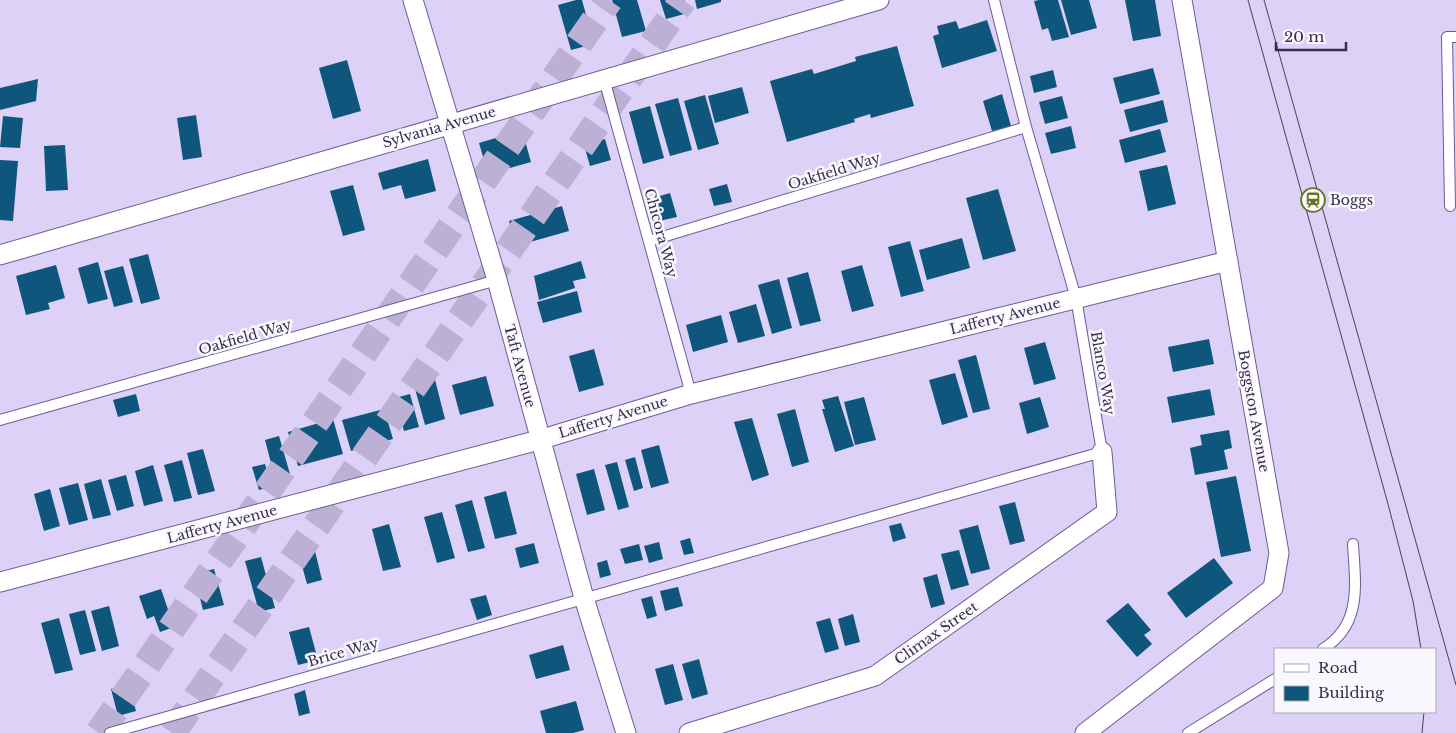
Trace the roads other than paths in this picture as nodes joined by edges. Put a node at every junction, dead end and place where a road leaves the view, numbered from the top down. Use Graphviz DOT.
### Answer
graph roads {
  1 [pos="413,0"];
  2 [pos="879,0"];
  3 [pos="994,0"];
  4 [pos="1182,0"];
  5 [pos="1456,37"];
  6 [pos="604,79"];
  7 [pos="449,125"];
  8 [pos="1026,127"];
  9 [pos="1450,206"];
  10 [pos="649,241"];
  11 [pos="0,255"];
  12 [pos="1228,261"];
  13 [pos="497,280"];
  14 [pos="1076,298"];
  15 [pos="690,394"];
  16 [pos="0,420"];
  17 [pos="539,440"];
  18 [pos="1102,452"];
  19 [pos="1353,544"];
  20 [pos="0,582"];
  21 [pos="584,598"];
  22 [pos="1324,648"];
  23 [pos="1274,680"];
  24 [pos="110,733"];
  25 [pos="626,733"];
  26 [pos="689,733"];
  27 [pos="1084,733"];
  28 [pos="1188,733"];
  1 -- 7 [label="street, Taft Avenue"];
  2 -- 6 [label="street, Sylvania Avenue"];
  3 -- 8 [label="lane, Blanco Way"];
  4 -- 12 [label="street, Boggston Avenue"];
  5 -- 9 [label="lane"];
  6 -- 7 [label="street, Sylvania Avenue"];
  6 -- 10 [label="lane, Chicora Way"];
  7 -- 11 [label="street, Sylvania Avenue"];
  7 -- 13 [label="street, Taft Avenue"];
  8 -- 10 [label="lane, Oakfield Way"];
  8 -- 14 [label="lane, Blanco Way"];
  10 -- 15 [label="lane, Chicora Way"];
  12 -- 14 [label="street, Lafferty Avenue"];
  12 -- 27 [label="street, Boggston Avenue"];
  13 -- 16 [label="lane, Oakfield Way"];
  13 -- 17 [label="street, Taft Avenue"];
  14 -- 15 [label="street, Lafferty Avenue"];
  14 -- 18 [label="lane, Blanco Way"];
  15 -- 17 [label="street, Lafferty Avenue"];
  17 -- 20 [label="street, Lafferty Avenue"];
  17 -- 21 [label="street, Taft Avenue"];
  18 -- 21 [label="lane, Brice Way"];
  18 -- 26 [label="street, Climax Street"];
  19 -- 22 [label="lane"];
  21 -- 24 [label="lane, Brice Way"];
  21 -- 25 [label="street, Taft Avenue"];
  23 -- 28 [label="lane"];
}
